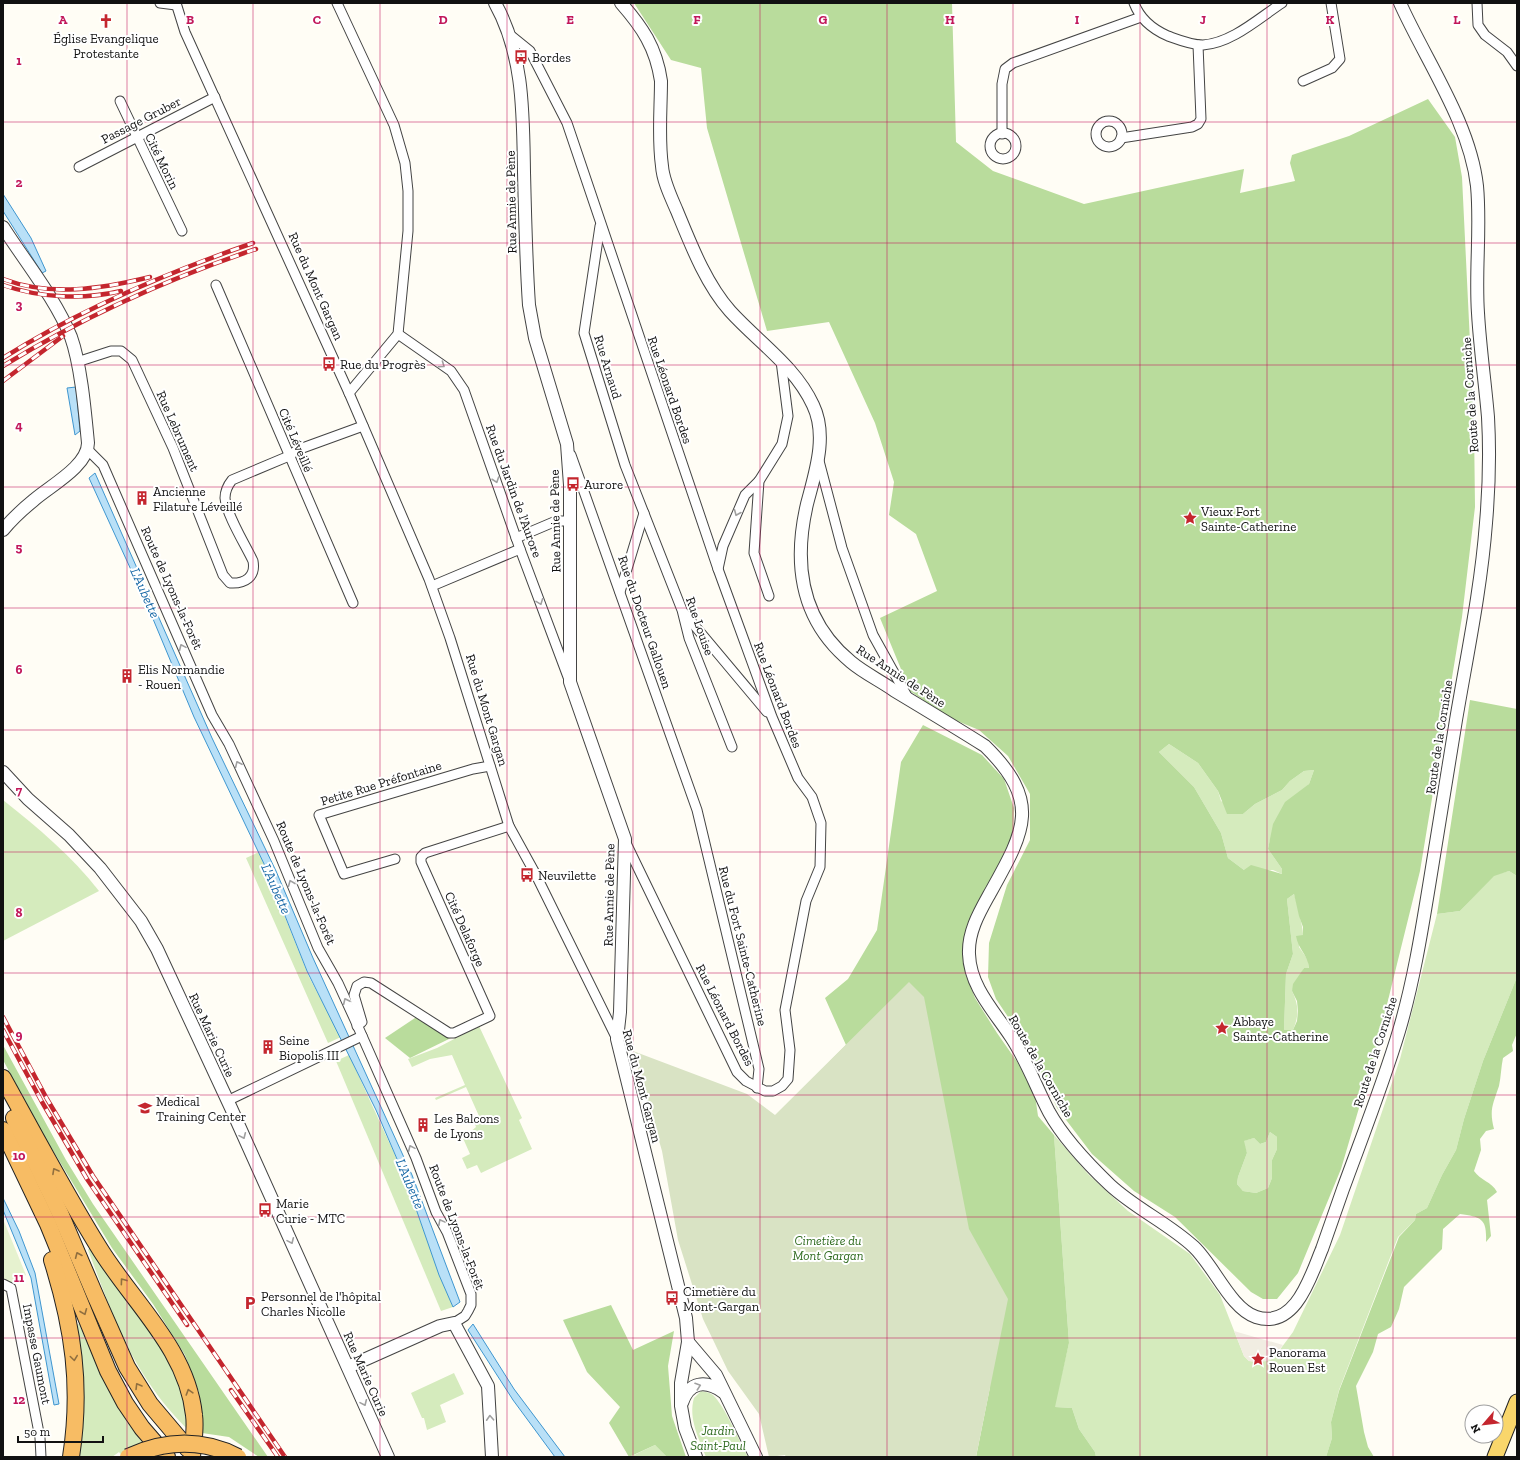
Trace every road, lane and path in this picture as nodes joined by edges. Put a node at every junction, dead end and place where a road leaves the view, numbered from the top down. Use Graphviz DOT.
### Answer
graph roads {
  1 [pos="160,3"];
  2 [pos="337,3"];
  3 [pos="495,3"];
  4 [pos="621,3"];
  5 [pos="1134,3"];
  6 [pos="1282,3"];
  7 [pos="1331,3"];
  8 [pos="1400,3"];
  9 [pos="1477,3"];
  10 [pos="176,4"];
  11 [pos="1141,17"];
  12 [pos="509,34"];
  13 [pos="1198,44"];
  14 [pos="1517,66"];
  15 [pos="1303,81"];
  16 [pos="215,97"];
  17 [pos="120,101"];
  18 [pos="1002,134"];
  19 [pos="136,138"];
  20 [pos="1121,138"];
  21 [pos="79,167"];
  22 [pos="600,224"];
  23 [pos="3,228"];
  24 [pos="182,231"];
  25 [pos="216,285"];
  26 [pos="398,334"];
  27 [pos="781,361"];
  28 [pos="77,362"];
  29 [pos="349,393"];
  30 [pos="363,426"];
  31 [pos="567,444"];
  32 [pos="88,450"];
  33 [pos="289,456"];
  34 [pos="818,458"];
  35 [pos="759,481"];
  36 [pos="644,513"];
  37 [pos="570,521"];
  38 [pos="3,530"];
  39 [pos="516,538"];
  40 [pos="520,549"];
  41 [pos="718,569"];
  42 [pos="432,586"];
  43 [pos="620,592"];
  44 [pos="769,596"];
  45 [pos="353,604"];
  46 [pos="682,610"];
  47 [pos="570,682"];
  48 [pos="908,698"];
  49 [pos="772,717"];
  50 [pos="949,724"];
  51 [pos="732,747"];
  52 [pos="490,766"];
  53 [pos="3,772"];
  54 [pos="697,810"];
  55 [pos="509,826"];
  56 [pos="625,839"];
  57 [pos="395,858"];
  58 [pos="357,1026"];
  59 [pos="362,1036"];
  60 [pos="617,1039"];
  61 [pos="3,1078"];
  62 [pos="757,1088"];
  63 [pos="3,1098"];
  64 [pos="227,1101"];
  65 [pos="3,1130"];
  66 [pos="48,1224"];
  67 [pos="3,1284"];
  68 [pos="454,1323"];
  69 [pos="688,1342"];
  70 [pos="348,1367"];
  71 [pos="723,1392"];
  72 [pos="1517,1402"];
  73 [pos="681,1406"];
  74 [pos="192,1454"];
  75 [pos="41,1457"];
  76 [pos="70,1457"];
  77 [pos="128,1457"];
  78 [pos="167,1457"];
  79 [pos="238,1457"];
  80 [pos="388,1457"];
  81 [pos="492,1457"];
  82 [pos="696,1457"];
  83 [pos="756,1457"];
  84 [pos="1496,1457"];
  1 -- 10 [label="street, Rue du Mont Gargan"];
  2 -- 26 [label="street"];
  3 -- 12 [label="street, Rue Annie de Pène"];
  4 -- 27 [label="street, Rue Annie de Pène"];
  5 -- 11 [label="street"];
  6 -- 13 [label="street"];
  7 -- 15 [label="street"];
  8 -- 50 [label="street, Route de la Corniche"];
  9 -- 14 [label="street"];
  10 -- 16 [label="street, Rue du Mont Gargan"];
  11 -- 13 [label="street"];
  11 -- 18 [label="street"];
  12 -- 22 [label="street, Rue Léonard Bordes"];
  12 -- 31 [label="street, Rue Annie de Pène"];
  13 -- 20 [label="street"];
  16 -- 19 [label="street, Passage Gruber"];
  16 -- 29 [label="street, Rue du Mont Gargan"];
  17 -- 19 [label="street, Cité Morin"];
  19 -- 21 [label="street, Passage Gruber"];
  19 -- 24 [label="street, Cité Morin"];
  22 -- 36 [label="street, Rue Arnaud"];
  22 -- 41 [label="street, Rue Léonard Bordes"];
  23 -- 28 [label="street"];
  25 -- 33 [label="street, Cité Léveillé"];
  26 -- 29 [label="street"];
  26 -- 39 [label="street, Rue du Jardin de l'Aurore, one-way"];
  27 -- 34 [label="street, Rue Annie de Pène"];
  27 -- 35 [label="street"];
  28 -- 32 [label="street"];
  28 -- 33 [label="street, Rue Lebrument"];
  29 -- 30 [label="street, Rue du Mont Gargan"];
  30 -- 33 [label="street, Rue Lebrument"];
  30 -- 42 [label="street, Rue du Mont Gargan"];
  31 -- 37 [label="street, Rue Annie de Pène"];
  31 -- 43 [label="street, Rue du Docteur Gallouen"];
  32 -- 38 [label="street"];
  58 -- 32 [label="street, Route de Lyons-la-Forêt, one-way"];
  33 -- 45 [label="street, Cité Léveillé"];
  34 -- 48 [label="street"];
  34 -- 48 [label="street, Rue Annie de Pène"];
  35 -- 41 [label="street, one-way"];
  35 -- 44 [label="street"];
  36 -- 43 [label="street"];
  36 -- 46 [label="street, Rue Louise"];
  37 -- 39 [label="street"];
  37 -- 47 [label="street, Rue Annie de Pène"];
  39 -- 40 [label="street, Rue du Jardin de l'Aurore"];
  40 -- 42 [label="street"];
  40 -- 47 [label="street, Rue du Jardin de l'Aurore, one-way"];
  41 -- 49 [label="street, Rue Léonard Bordes"];
  42 -- 52 [label="street, Rue du Mont Gargan"];
  43 -- 54 [label="street, Rue du Docteur Gallouen"];
  46 -- 49 [label="street"];
  46 -- 51 [label="street, Rue Louise"];
  47 -- 56 [label="street, Rue Annie de Pène"];
  48 -- 50 [label="street, Rue Annie de Pène"];
  49 -- 62 [label="street, Rue Léonard Bordes"];
  52 -- 55 [label="street, Rue du Mont Gargan"];
  52 -- 57 [label="street, Petite Rue Préfontaine"];
  53 -- 64 [label="street, Rue Marie Curie"];
  54 -- 62 [label="street, Rue du Fort Sainte-Catherine"];
  55 -- 58 [label="street, Cité Delaforge"];
  55 -- 60 [label="street, Rue du Mont Gargan"];
  56 -- 60 [label="street, Rue Annie de Pène"];
  56 -- 62 [label="street, Rue Léonard Bordes"];
  58 -- 59 [label="street, Route de Lyons-la-Forêt"];
  59 -- 64 [label="street"];
  68 -- 59 [label="street, Route de Lyons-la-Forêt, one-way"];
  60 -- 69 [label="street, Rue du Mont Gargan"];
  74 -- 61 [label="highway, one-way"];
  74 -- 63 [label="highway, one-way"];
  64 -- 70 [label="street, Rue Marie Curie, one-way"];
  65 -- 66 [label="highway"];
  66 -- 76 [label="highway, one-way"];
  66 -- 78 [label="highway, one-way"];
  67 -- 75 [label="street, Impasse Gaumont"];
  68 -- 70 [label="street"];
  81 -- 68 [label="street, one-way"];
  69 -- 71 [label="street"];
  69 -- 73 [label="street, Rue du Mont Gargan"];
  70 -- 80 [label="street, Rue Marie Curie, one-way"];
  73 -- 71 [label="street, one-way"];
  71 -- 83 [label="street"];
  72 -- 84 [label="main road"];
  73 -- 82 [label="street, Rue du Mont Gargan"];
  77 -- 79 [label="highway, bridge"];
}
